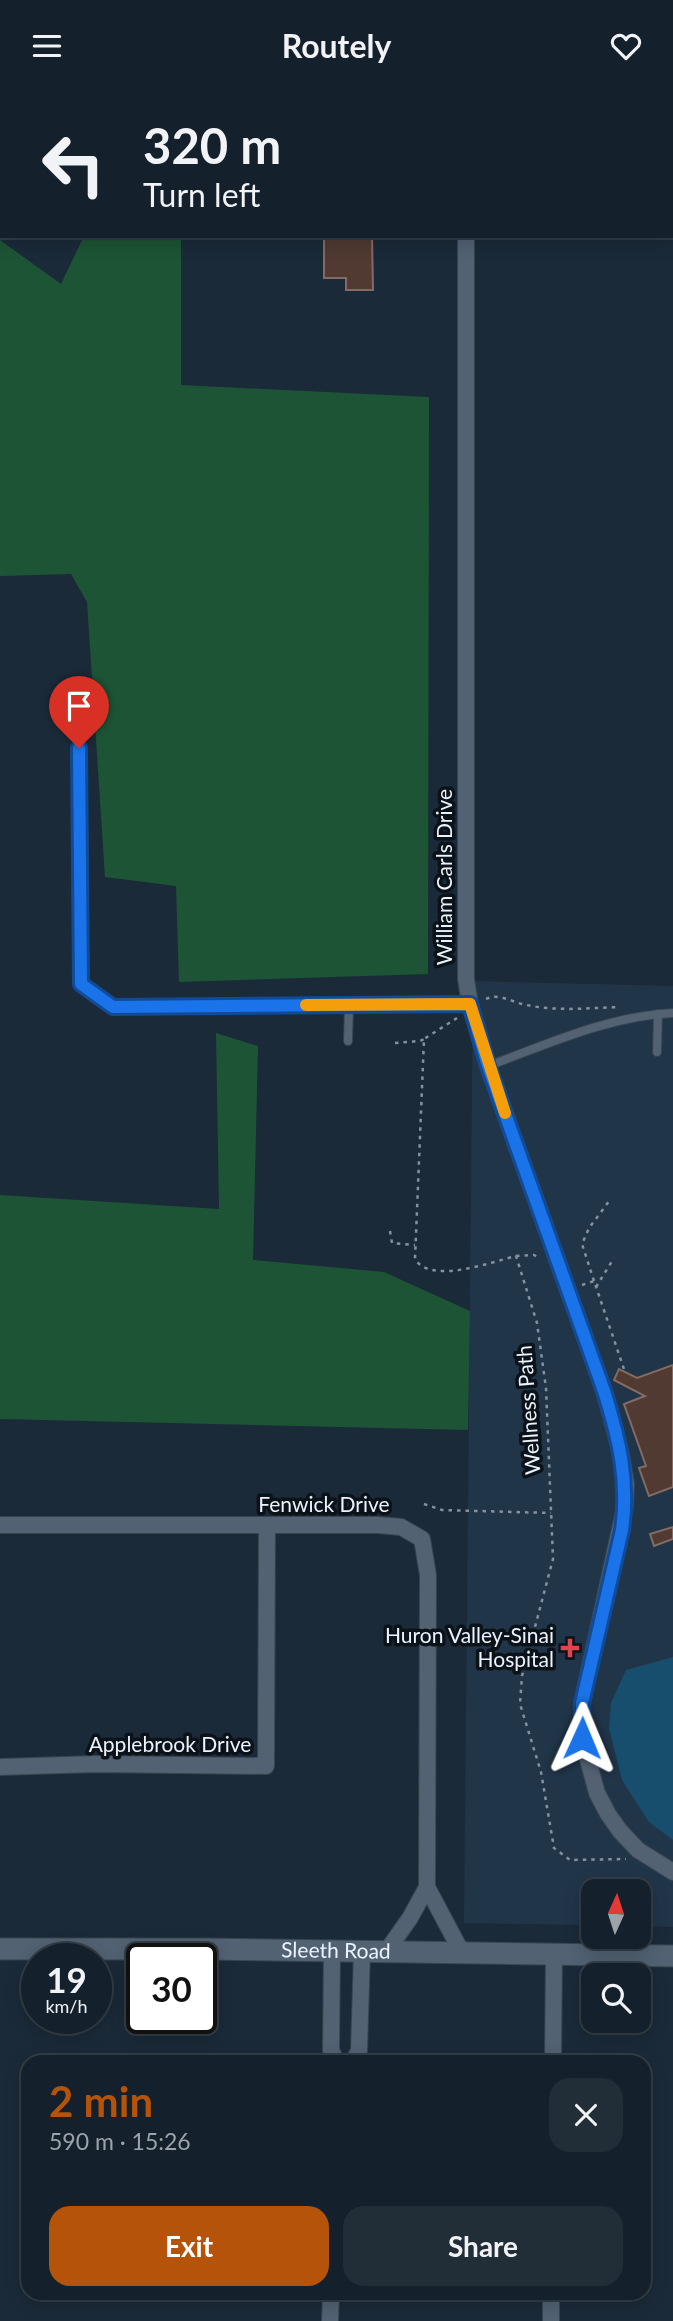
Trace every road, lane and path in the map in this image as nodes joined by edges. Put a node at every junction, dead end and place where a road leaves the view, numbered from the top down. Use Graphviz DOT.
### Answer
graph roads {
  1 [pos="466,238"];
  2 [pos="79,721"];
  3 [pos="349,1005"];
  4 [pos="470,1006"];
  5 [pos="620,1007"];
  6 [pos="673,1013"];
  7 [pos="658,1014"];
  8 [pos="424,1039"];
  9 [pos="348,1041"];
  10 [pos="395,1043"];
  11 [pos="657,1052"];
  12 [pos="488,1066"];
  13 [pos="610,1200"];
  14 [pos="390,1231"];
  15 [pos="415,1245"];
  16 [pos="614,1258"];
  17 [pos="594,1281"];
  18 [pos="596,1287"];
  19 [pos="424,1504"];
  20 [pos="551,1513"];
  21 [pos="0,1525"];
  22 [pos="267,1525"];
  23 [pos="0,1767"];
  24 [pos="634,1858"];
  25 [pos="673,1872"];
  26 [pos="427,1887"];
  27 [pos="0,1949"];
  28 [pos="332,1951"];
  29 [pos="362,1951"];
  30 [pos="386,1952"];
  31 [pos="462,1953"];
  32 [pos="554,1954"];
  33 [pos="673,1956"];
  34 [pos="333,2055"];
  35 [pos="357,2055"];
  36 [pos="553,2055"];
  37 [pos="331,2300"];
  38 [pos="551,2300"];
  39 [pos="330,2321"];
  40 [pos="551,2321"];
  1 -- 4 [label="street, William Carls Drive"];
  2 -- 3 [label="lane"];
  3 -- 4 [label="lane"];
  3 -- 9 [label="lane"];
  4 -- 5 [label="path"];
  4 -- 8 [label="path"];
  4 -- 12 [label="street, William Carls Drive"];
  6 -- 7 [label="lane"];
  7 -- 11 [label="lane"];
  7 -- 12 [label="lane"];
  8 -- 10 [label="path"];
  8 -- 15 [label="path"];
  12 -- 25 [label="street, William Carls Drive"];
  13 -- 17 [label="path"];
  14 -- 15 [label="path"];
  15 -- 20 [label="path, Wellness Path"];
  16 -- 18 [label="path"];
  19 -- 20 [label="path"];
  20 -- 24 [label="path, Wellness Path"];
  21 -- 22 [label="street, Fenwick Drive"];
  22 -- 23 [label="street, Applebrook Drive"];
  22 -- 26 [label="street, Fenwick Drive"];
  26 -- 30 [label="street, Fenwick Drive"];
  26 -- 31 [label="street, Fenwick Drive"];
  27 -- 28 [label="street, Sleeth Road"];
  28 -- 29 [label="street, Sleeth Road"];
  28 -- 34 [label="street"];
  29 -- 30 [label="street, Sleeth Road"];
  29 -- 35 [label="street"];
  30 -- 31 [label="street, Sleeth Road"];
  31 -- 32 [label="street, Sleeth Road"];
  32 -- 33 [label="street, Sleeth Road"];
  32 -- 36 [label="street"];
  37 -- 39 [label="street"];
  38 -- 40 [label="street"];
}
